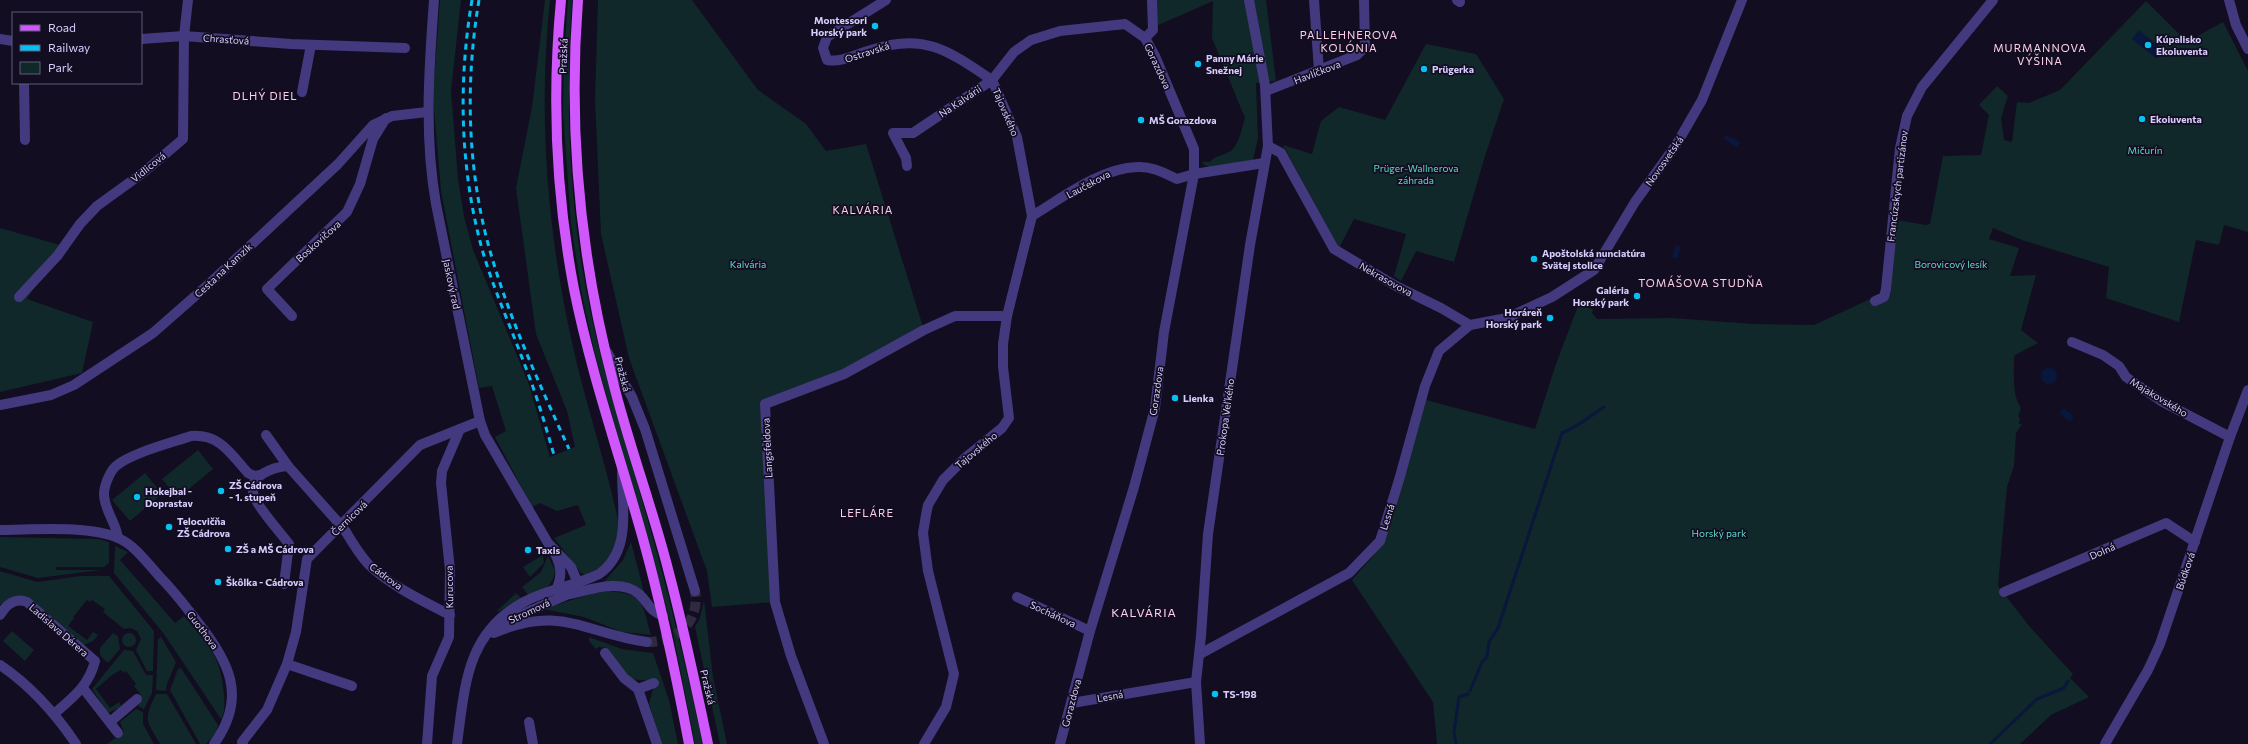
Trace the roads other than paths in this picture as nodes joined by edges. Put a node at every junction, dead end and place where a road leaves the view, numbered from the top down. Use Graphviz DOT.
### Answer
graph roads {
  1 [pos="188,0"];
  2 [pos="434,0"];
  3 [pos="561,0"];
  4 [pos="578,0"];
  5 [pos="886,0"];
  6 [pos="1152,0"];
  7 [pos="1249,0"];
  8 [pos="1314,0"];
  9 [pos="1364,0"];
  10 [pos="1742,0"];
  11 [pos="1994,0"];
  12 [pos="2229,0"];
  13 [pos="184,36"];
  14 [pos="1145,38"];
  15 [pos="0,39"];
  16 [pos="142,39"];
  17 [pos="12,41"];
  18 [pos="311,45"];
  19 [pos="404,48"];
  20 [pos="2248,49"];
  21 [pos="1319,71"];
  22 [pos="992,80"];
  23 [pos="24,84"];
  24 [pos="1266,91"];
  25 [pos="302,92"];
  26 [pos="427,112"];
  27 [pos="386,118"];
  28 [pos="25,140"];
  29 [pos="1268,146"];
  30 [pos="1264,163"];
  31 [pos="907,166"];
  32 [pos="1194,174"];
  33 [pos="1032,216"];
  34 [pos="19,297"];
  35 [pos="1875,301"];
  36 [pos="292,316"];
  37 [pos="1007,316"];
  38 [pos="1470,325"];
  39 [pos="2072,342"];
  40 [pos="604,345"];
  41 [pos="2248,390"];
  42 [pos="0,405"];
  43 [pos="480,421"];
  44 [pos="460,429"];
  45 [pos="266,435"];
  46 [pos="2230,437"];
  47 [pos="288,466"];
  48 [pos="622,470"];
  49 [pos="260,475"];
  50 [pos="0,530"];
  51 [pos="118,538"];
  52 [pos="2195,542"];
  53 [pos="552,547"];
  54 [pos="578,583"];
  55 [pos="284,584"];
  56 [pos="556,590"];
  57 [pos="695,591"];
  58 [pos="2004,592"];
  59 [pos="569,594"];
  60 [pos="1017,597"];
  61 [pos="0,615"];
  62 [pos="450,615"];
  63 [pos="663,616"];
  64 [pos="1090,631"];
  65 [pos="494,633"];
  66 [pos="647,642"];
  67 [pos="477,651"];
  68 [pos="605,653"];
  69 [pos="1200,654"];
  70 [pos="287,664"];
  71 [pos="0,665"];
  72 [pos="654,682"];
  73 [pos="1196,682"];
  74 [pos="352,686"];
  75 [pos="83,688"];
  76 [pos="638,689"];
  77 [pos="137,699"];
  78 [pos="1072,703"];
  79 [pos="54,714"];
  80 [pos="110,722"];
  81 [pos="529,722"];
  82 [pos="118,733"];
  83 [pos="76,744"];
  84 [pos="214,744"];
  85 [pos="243,744"];
  86 [pos="427,744"];
  87 [pos="457,744"];
  88 [pos="533,744"];
  89 [pos="657,744"];
  90 [pos="689,744"];
  91 [pos="708,744"];
  92 [pos="824,744"];
  93 [pos="924,744"];
  94 [pos="1060,744"];
  95 [pos="1200,744"];
  96 [pos="2105,744"];
  1 -- 13 [label="street, Vidlicová"];
  2 -- 26 [label="street, Jaskový rad"];
  3 -- 48 [label="main road, Pražská"];
  4 -- 40 [label="main road, Pražská"];
  5 -- 22 [label="street, Ostravská"];
  6 -- 14 [label="street"];
  7 -- 24 [label="street, Prokopa Veľkého"];
  8 -- 21 [label="street"];
  9 -- 21 [label="street, Havlíčkova"];
  10 -- 38 [label="street, Novosvetská"];
  11 -- 35 [label="street, Francúzskych partizánov"];
  12 -- 20 [label="street"];
  13 -- 16 [label="street, Chrasťová"];
  13 -- 18 [label="street, Chrasťová"];
  13 -- 34 [label="street, Vidlicová"];
  14 -- 22 [label="street, Na Kalvárii"];
  14 -- 32 [label="street, Gorazdova"];
  15 -- 17 [label="street"];
  18 -- 19 [label="street, Chrasťová"];
  18 -- 25 [label="street"];
  21 -- 24 [label="street, Havlíčkova"];
  22 -- 31 [label="street, Na Kalvárii"];
  22 -- 33 [label="street, Tajovského"];
  23 -- 28 [label="street"];
  24 -- 29 [label="street, Prokopa Veľkého"];
  26 -- 27 [label="street, Cesta na Kamzík"];
  26 -- 43 [label="street, Jaskový rad"];
  27 -- 36 [label="street, Boskovičova"];
  27 -- 42 [label="street, Cesta na Kamzík"];
  29 -- 30 [label="street, Prokopa Veľkého"];
  29 -- 38 [label="street, Nekrasovova"];
  30 -- 32 [label="street, Laučekova"];
  30 -- 69 [label="street, Prokopa Veľkého"];
  32 -- 33 [label="street, Laučekova"];
  32 -- 64 [label="street, Gorazdova"];
  33 -- 37 [label="street, Tajovského"];
  37 -- 92 [label="street, Langsfeldova"];
  37 -- 93 [label="street, Tajovského"];
  38 -- 69 [label="street, Lesná"];
  39 -- 46 [label="street, Majakovského"];
  40 -- 57 [label="street"];
  40 -- 91 [label="main road, Pražská"];
  41 -- 46 [label="street, Búdková"];
  43 -- 44 [label="street, Černicová"];
  43 -- 53 [label="street, Jaskový rad"];
  44 -- 62 [label="street, Kurucova"];
  44 -- 70 [label="street, Černicová"];
  45 -- 47 [label="street, Cádrova"];
  46 -- 52 [label="street, Búdková"];
  47 -- 49 [label="street"];
  47 -- 62 [label="street, Cádrova, bridge"];
  48 -- 54 [label="street"];
  48 -- 63 [label="main road, Pražská"];
  49 -- 51 [label="street"];
  49 -- 55 [label="street"];
  50 -- 51 [label="street, Guothova"];
  51 -- 84 [label="street, Guothova"];
  52 -- 58 [label="street, Dolná"];
  52 -- 96 [label="street, Búdková"];
  53 -- 54 [label="street, Jaskový rad"];
  53 -- 56 [label="street, Jaskový rad"];
  54 -- 56 [label="street"];
  54 -- 59 [label="street, Stromová"];
  56 -- 59 [label="street, Stromová"];
  56 -- 67 [label="street, Stromová"];
  59 -- 63 [label="street"];
  59 -- 65 [label="street, Stromová"];
  60 -- 64 [label="street, Socháňova"];
  61 -- 75 [label="street, Ladislava Dérera"];
  62 -- 86 [label="street, Kurucova"];
  63 -- 90 [label="main road, Pražská"];
  64 -- 78 [label="street, Gorazdova"];
  65 -- 66 [label="street"];
  65 -- 67 [label="street, Stromová"];
  67 -- 87 [label="street, Stromová"];
  68 -- 76 [label="street"];
  69 -- 73 [label="street, Prokopa Veľkého"];
  70 -- 74 [label="street"];
  70 -- 85 [label="street, Černicová"];
  71 -- 79 [label="street"];
  72 -- 76 [label="street"];
  73 -- 78 [label="street, Lesná"];
  73 -- 95 [label="street, Prokopa Veľkého"];
  75 -- 79 [label="street, Ladislava Dérera"];
  75 -- 80 [label="street"];
  76 -- 89 [label="street"];
  77 -- 80 [label="street"];
  78 -- 94 [label="street, Gorazdova"];
  79 -- 83 [label="street"];
  80 -- 82 [label="street"];
  81 -- 88 [label="street"];
}
